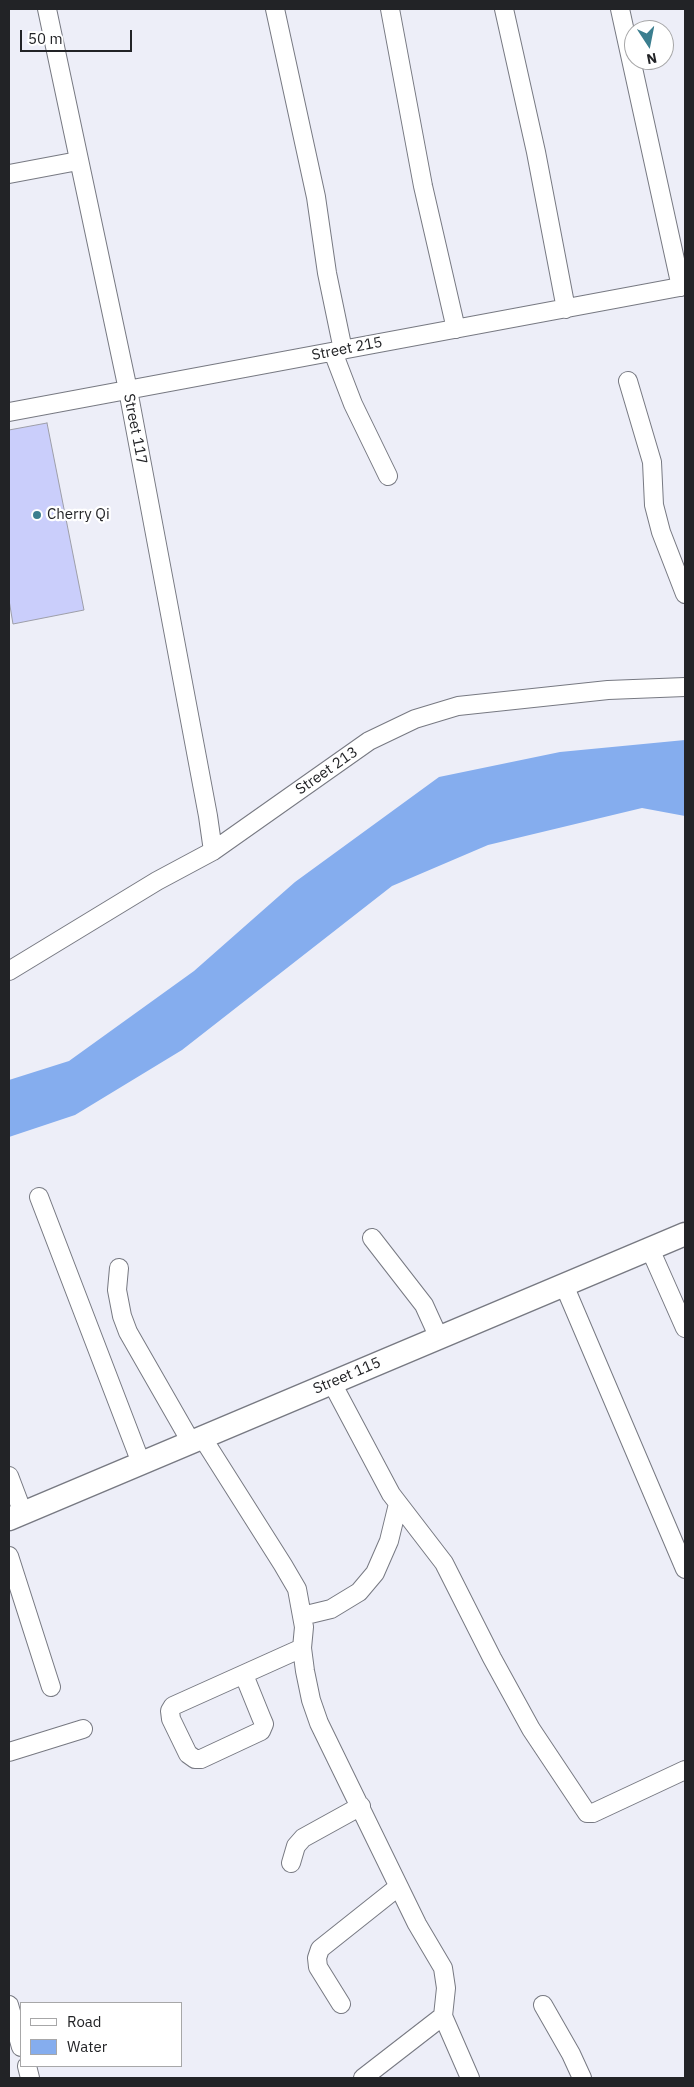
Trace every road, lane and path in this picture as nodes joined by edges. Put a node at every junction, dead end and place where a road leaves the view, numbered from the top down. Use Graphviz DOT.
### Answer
graph roads {
  1 [pos="47,9"];
  2 [pos="275,9"];
  3 [pos="390,9"];
  4 [pos="504,9"];
  5 [pos="620,9"];
  6 [pos="78,161"];
  7 [pos="9,174"];
  8 [pos="683,287"];
  9 [pos="566,309"];
  10 [pos="456,329"];
  11 [pos="338,351"];
  12 [pos="628,381"];
  13 [pos="128,390"];
  14 [pos="9,412"];
  15 [pos="388,476"];
  16 [pos="685,594"];
  17 [pos="685,687"];
  18 [pos="213,851"];
  19 [pos="9,971"];
  20 [pos="39,1197"];
  21 [pos="685,1234"];
  22 [pos="372,1238"];
  23 [pos="650,1249"];
  24 [pos="119,1268"];
  25 [pos="564,1285"];
  26 [pos="685,1328"];
  27 [pos="439,1338"];
  28 [pos="332,1382"];
  29 [pos="196,1440"];
  30 [pos="140,1463"];
  31 [pos="9,1476"];
  32 [pos="398,1504"];
  33 [pos="16,1516"];
  34 [pos="9,1556"];
  35 [pos="685,1568"];
  36 [pos="302,1616"];
  37 [pos="302,1648"];
  38 [pos="244,1675"];
  39 [pos="51,1687"];
  40 [pos="83,1729"];
  41 [pos="9,1752"];
  42 [pos="685,1770"];
  43 [pos="361,1806"];
  44 [pos="291,1863"];
  45 [pos="398,1887"];
  46 [pos="341,2004"];
  47 [pos="9,2005"];
  48 [pos="543,2005"];
  49 [pos="443,2016"];
  50 [pos="12,2025"];
  51 [pos="20,2045"];
  52 [pos="380,2073"];
  53 [pos="364,2078"];
  54 [pos="470,2078"];
  55 [pos="582,2078"];
  1 -- 6 [label="street, Street 117"];
  2 -- 11 [label="street"];
  3 -- 10 [label="street"];
  4 -- 9 [label="street"];
  5 -- 8 [label="street"];
  6 -- 7 [label="street"];
  6 -- 13 [label="street, Street 117"];
  8 -- 9 [label="street, Street 215"];
  9 -- 10 [label="street, Street 215"];
  10 -- 11 [label="street, Street 215"];
  11 -- 13 [label="street, Street 215"];
  11 -- 15 [label="street"];
  12 -- 16 [label="street"];
  13 -- 14 [label="street, Street 215"];
  13 -- 18 [label="street, Street 117"];
  17 -- 18 [label="street, Street 213"];
  18 -- 19 [label="street, Street 213"];
  20 -- 30 [label="street"];
  21 -- 23 [label="main road, Street 115"];
  22 -- 27 [label="street"];
  23 -- 25 [label="main road, Street 115"];
  23 -- 26 [label="street"];
  24 -- 29 [label="street"];
  25 -- 27 [label="main road, Street 115"];
  25 -- 35 [label="street"];
  27 -- 28 [label="main road, Street 115"];
  28 -- 29 [label="main road, Street 115"];
  28 -- 32 [label="street"];
  29 -- 30 [label="main road, Street 115"];
  29 -- 36 [label="street"];
  30 -- 33 [label="main road, Street 115"];
  31 -- 33 [label="street"];
  32 -- 36 [label="street"];
  32 -- 42 [label="street"];
  34 -- 39 [label="street"];
  36 -- 37 [label="street"];
  37 -- 38 [label="street"];
  37 -- 43 [label="street"];
  38 -- 38 [label="street"];
  40 -- 41 [label="street"];
  43 -- 44 [label="street"];
  43 -- 45 [label="street"];
  45 -- 46 [label="street"];
  45 -- 49 [label="street"];
  47 -- 50 [label="street"];
  48 -- 55 [label="street"];
  49 -- 52 [label="street"];
  49 -- 54 [label="street"];
  50 -- 51 [label="street"];
  52 -- 53 [label="street"];
}
